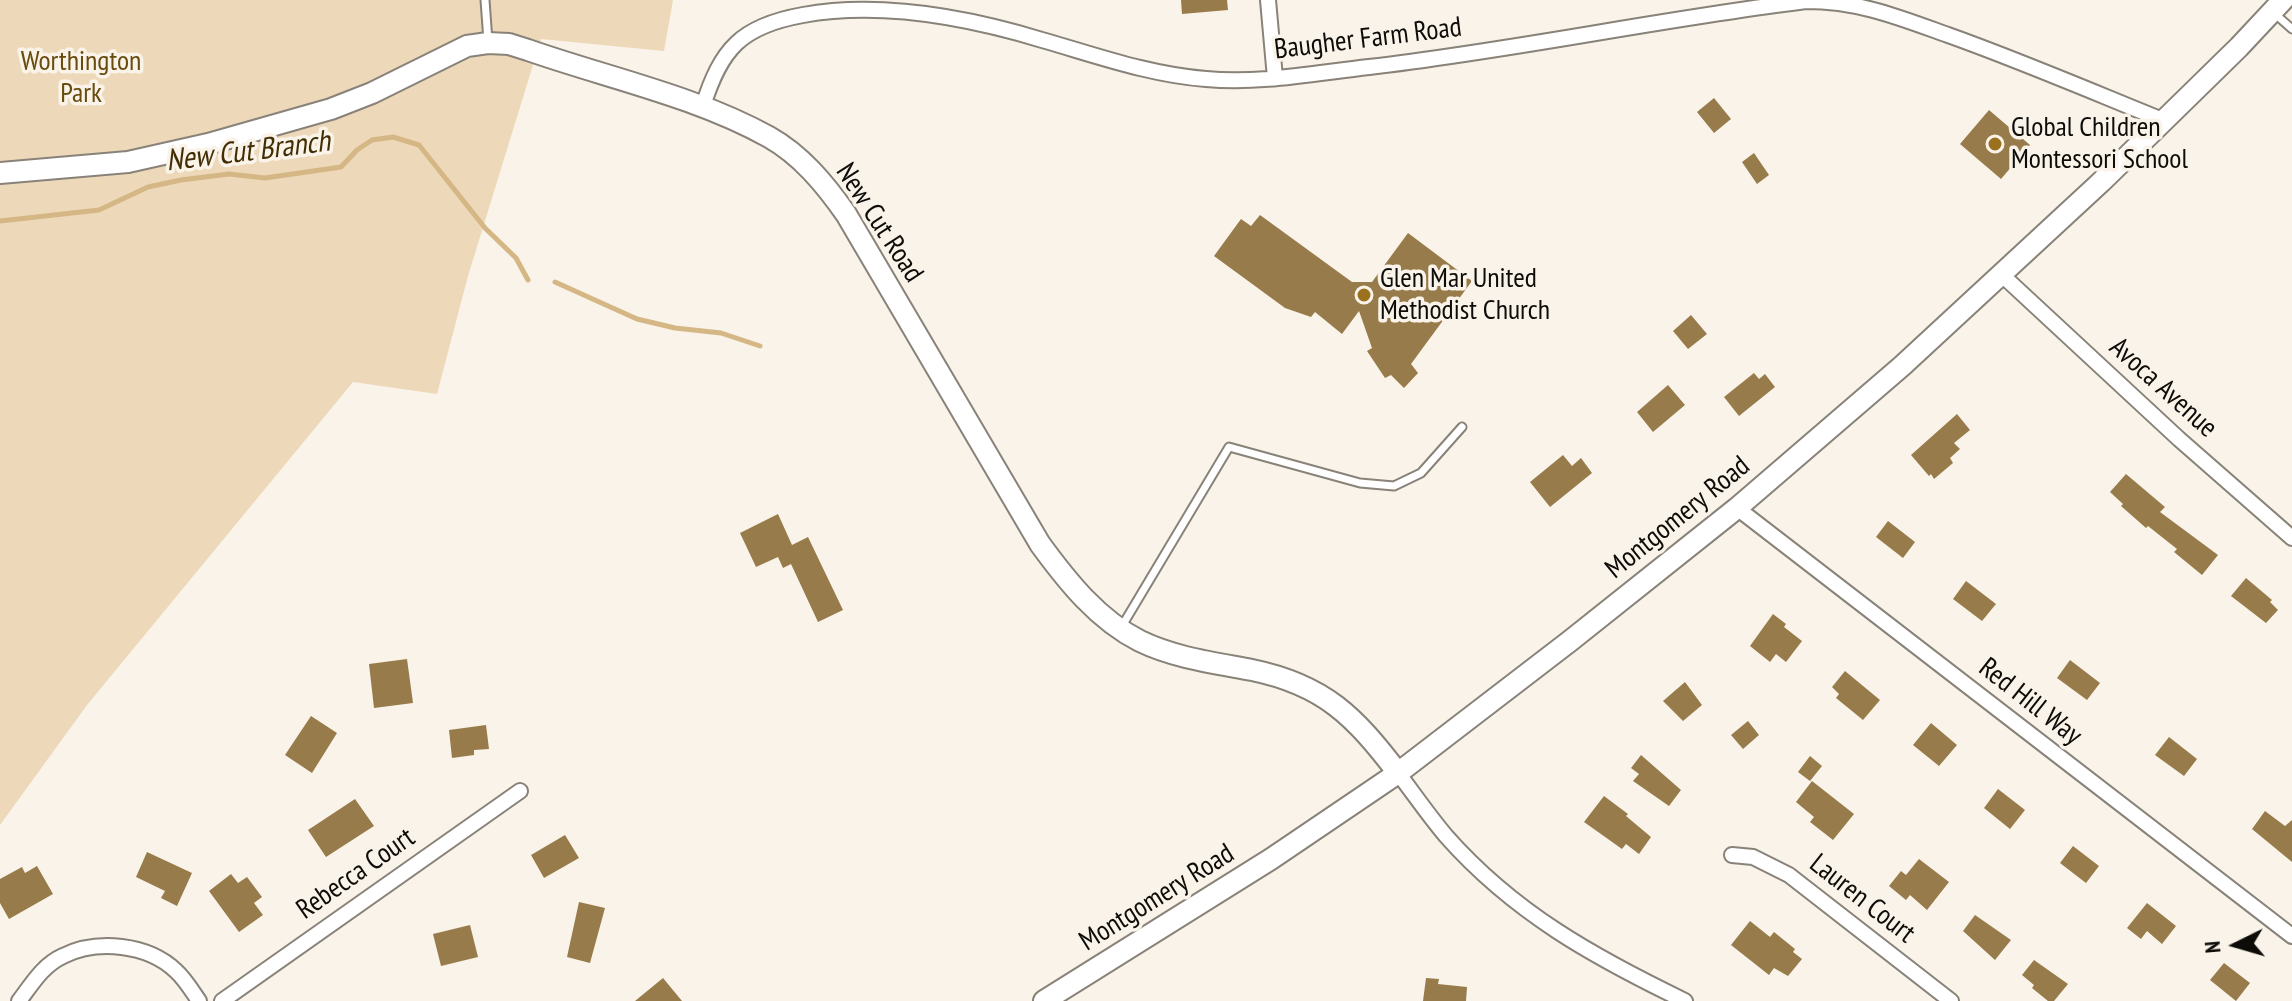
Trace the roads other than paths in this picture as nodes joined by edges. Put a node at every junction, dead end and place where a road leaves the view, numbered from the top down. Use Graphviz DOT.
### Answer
graph roads {
  1 [pos="485,0"];
  2 [pos="1268,0"];
  3 [pos="1806,0"];
  4 [pos="2278,6"];
  5 [pos="2292,29"];
  6 [pos="488,43"];
  7 [pos="1275,78"];
  8 [pos="703,106"];
  9 [pos="2165,121"];
  10 [pos="0,173"];
  11 [pos="2001,274"];
  12 [pos="1462,427"];
  13 [pos="1737,508"];
  14 [pos="2292,538"];
  15 [pos="1121,628"];
  16 [pos="1398,773"];
  17 [pos="520,791"];
  18 [pos="1732,855"];
  19 [pos="2292,936"];
  20 [pos="1058,998"];
  21 [pos="19,1001"];
  22 [pos="199,1001"];
  23 [pos="222,1001"];
  24 [pos="1685,1001"];
  25 [pos="1951,1001"];
  1 -- 6 [label="lane"];
  2 -- 7 [label="street"];
  3 -- 7 [label="street, Baugher Farm Road"];
  3 -- 9 [label="street, Baugher Farm Road"];
  4 -- 5 [label="lane"];
  4 -- 9 [label="street, Montgomery Road"];
  6 -- 8 [label="street, New Cut Road"];
  6 -- 10 [label="street, New Cut Road"];
  7 -- 8 [label="street, Baugher Farm Road"];
  8 -- 15 [label="street, New Cut Road"];
  9 -- 11 [label="street, Montgomery Road"];
  11 -- 13 [label="street, Montgomery Road"];
  11 -- 14 [label="street, Avoca Avenue"];
  12 -- 15 [label="lane"];
  13 -- 16 [label="street, Montgomery Road"];
  13 -- 19 [label="street, Red Hill Way"];
  15 -- 16 [label="street, New Cut Road"];
  16 -- 20 [label="street, Montgomery Road"];
  16 -- 24 [label="street"];
  17 -- 23 [label="street, Rebecca Court"];
  18 -- 25 [label="street, Lauren Court"];
  21 -- 22 [label="street"];
}
